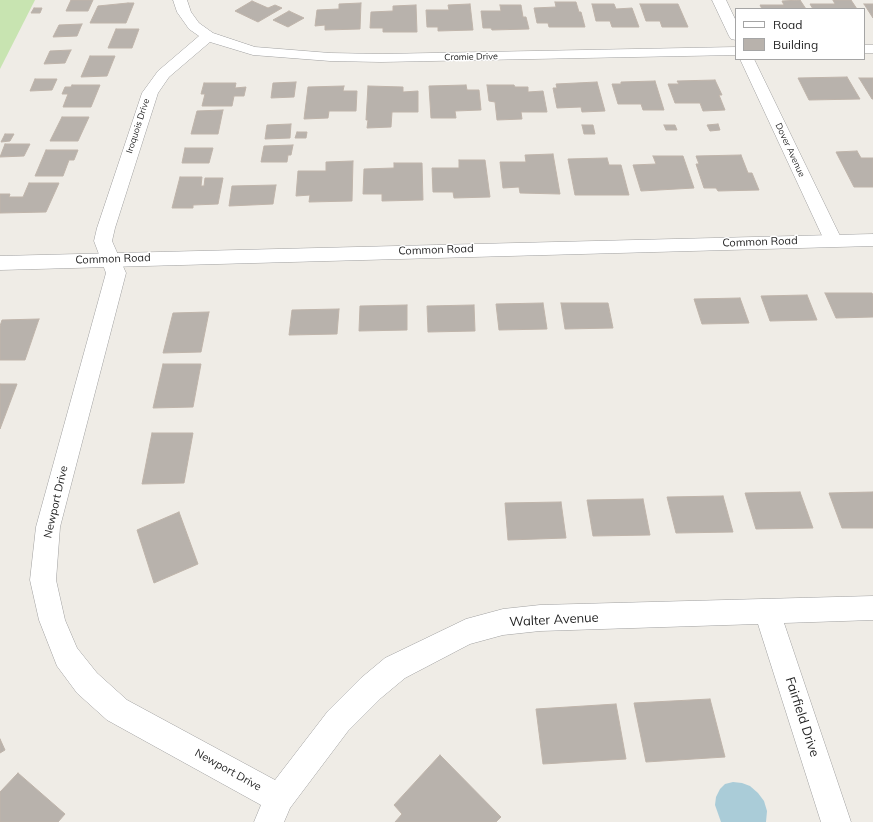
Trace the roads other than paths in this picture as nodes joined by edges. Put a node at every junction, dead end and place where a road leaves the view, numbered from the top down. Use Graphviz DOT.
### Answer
graph roads {
  1 [pos="180,0"];
  2 [pos="719,0"];
  3 [pos="735,34"];
  4 [pos="208,36"];
  5 [pos="735,51"];
  6 [pos="747,60"];
  7 [pos="833,240"];
  8 [pos="873,240"];
  9 [pos="110,259"];
  10 [pos="0,263"];
  11 [pos="873,608"];
  12 [pos="767,612"];
  13 [pos="274,810"];
  14 [pos="836,822"];
  1 -- 4 [label="street"];
  2 -- 3 [label="street"];
  4 -- 5 [label="street, Cromie Drive"];
  4 -- 9 [label="street, Iroquois Drive"];
  6 -- 7 [label="street, Dover Avenue"];
  7 -- 8 [label="street, Common Road"];
  7 -- 9 [label="street, Common Road"];
  9 -- 10 [label="street, Common Road"];
  9 -- 13 [label="street, Newport Drive"];
  11 -- 12 [label="street, Walter Avenue"];
  12 -- 13 [label="street, Walter Avenue"];
  12 -- 14 [label="street, Fairfield Drive"];
}
